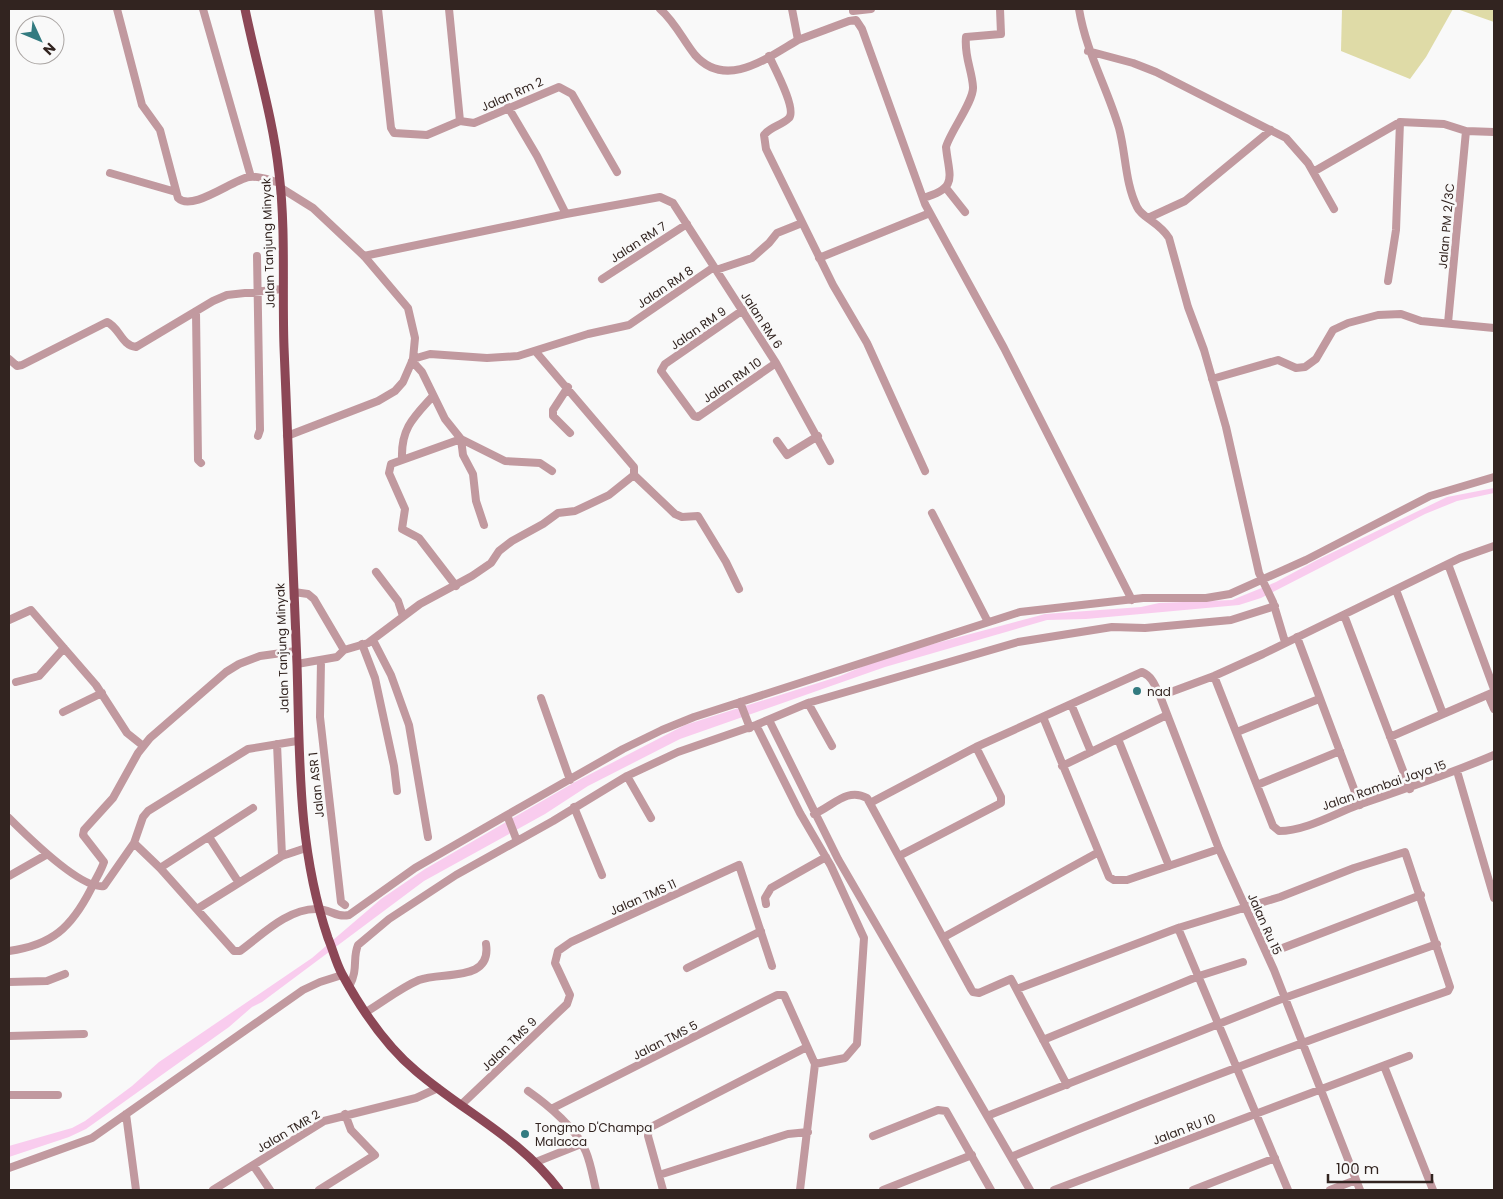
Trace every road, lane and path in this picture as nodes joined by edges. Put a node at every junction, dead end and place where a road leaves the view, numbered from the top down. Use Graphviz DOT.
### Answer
graph roads {
  1 [pos="117,9"];
  2 [pos="203,9"];
  3 [pos="245,9"];
  4 [pos="378,9"];
  5 [pos="449,9"];
  6 [pos="660,9"];
  7 [pos="792,9"];
  8 [pos="871,9"];
  9 [pos="1000,9"];
  10 [pos="1079,9"];
  11 [pos="853,10"];
  12 [pos="856,20"];
  13 [pos="798,40"];
  14 [pos="1088,51"];
  15 [pos="769,56"];
  16 [pos="508,107"];
  17 [pos="460,121"];
  18 [pos="1400,122"];
  19 [pos="1270,130"];
  20 [pos="1466,131"];
  21 [pos="1494,132"];
  22 [pos="616,172"];
  23 [pos="1313,172"];
  24 [pos="110,173"];
  25 [pos="251,177"];
  26 [pos="280,185"];
  27 [pos="946,188"];
  28 [pos="176,192"];
  29 [pos="923,198"];
  30 [pos="1334,209"];
  31 [pos="965,212"];
  32 [pos="930,213"];
  33 [pos="566,214"];
  34 [pos="1148,218"];
  35 [pos="802,223"];
  36 [pos="687,224"];
  37 [pos="257,256"];
  38 [pos="364,256"];
  39 [pos="819,258"];
  40 [pos="715,268"];
  41 [pos="602,279"];
  42 [pos="1388,281"];
  43 [pos="282,288"];
  44 [pos="258,291"];
  45 [pos="742,310"];
  46 [pos="196,312"];
  47 [pos="1448,323"];
  48 [pos="1494,328"];
  49 [pos="536,352"];
  50 [pos="9,360"];
  51 [pos="413,360"];
  52 [pos="776,363"];
  53 [pos="1212,379"];
  54 [pos="568,387"];
  55 [pos="433,396"];
  56 [pos="701,416"];
  57 [pos="570,433"];
  58 [pos="258,436"];
  59 [pos="287,436"];
  60 [pos="818,436"];
  61 [pos="461,439"];
  62 [pos="777,442"];
  63 [pos="402,458"];
  64 [pos="830,461"];
  65 [pos="201,463"];
  66 [pos="552,471"];
  67 [pos="925,471"];
  68 [pos="634,476"];
  69 [pos="1494,477"];
  70 [pos="932,513"];
  71 [pos="484,525"];
  72 [pos="1494,546"];
  73 [pos="1448,564"];
  74 [pos="376,572"];
  75 [pos="1264,581"];
  76 [pos="456,586"];
  77 [pos="739,590"];
  78 [pos="1396,590"];
  79 [pos="294,592"];
  80 [pos="1132,600"];
  81 [pos="1274,604"];
  82 [pos="1344,615"];
  83 [pos="403,616"];
  84 [pos="9,620"];
  85 [pos="988,622"];
  86 [pos="1297,637"];
  87 [pos="373,640"];
  88 [pos="1285,642"];
  89 [pos="362,644"];
  90 [pos="64,648"];
  91 [pos="344,650"];
  92 [pos="296,651"];
  93 [pos="320,662"];
  94 [pos="297,664"];
  95 [pos="1214,676"];
  96 [pos="16,682"];
  97 [pos="1492,692"];
  98 [pos="102,693"];
  99 [pos="1160,696"];
  100 [pos="541,698"];
  101 [pos="1319,699"];
  102 [pos="808,703"];
  103 [pos="741,704"];
  104 [pos="1071,704"];
  105 [pos="1494,709"];
  106 [pos="63,712"];
  107 [pos="1443,714"];
  108 [pos="1167,715"];
  109 [pos="1042,717"];
  110 [pos="769,720"];
  111 [pos="751,726"];
  112 [pos="1237,732"];
  113 [pos="1390,737"];
  114 [pos="1118,738"];
  115 [pos="297,741"];
  116 [pos="278,744"];
  117 [pos="142,745"];
  118 [pos="832,746"];
  119 [pos="976,747"];
  120 [pos="1340,751"];
  121 [pos="1091,752"];
  122 [pos="1494,755"];
  123 [pos="1062,766"];
  124 [pos="1457,771"];
  125 [pos="627,776"];
  126 [pos="570,780"];
  127 [pos="1258,785"];
  128 [pos="1410,788"];
  129 [pos="397,791"];
  130 [pos="870,803"];
  131 [pos="1360,805"];
  132 [pos="574,807"];
  133 [pos="253,808"];
  134 [pos="814,814"];
  135 [pos="508,817"];
  136 [pos="9,818"];
  137 [pos="651,818"];
  138 [pos="428,836"];
  139 [pos="209,838"];
  140 [pos="517,840"];
  141 [pos="134,843"];
  142 [pos="306,848"];
  143 [pos="1219,849"];
  144 [pos="1097,852"];
  145 [pos="46,854"];
  146 [pos="282,856"];
  147 [pos="898,856"];
  148 [pos="826,857"];
  149 [pos="1169,866"];
  150 [pos="160,868"];
  151 [pos="602,875"];
  152 [pos="9,876"];
  153 [pos="849,878"];
  154 [pos="239,883"];
  155 [pos="840,883"];
  156 [pos="93,885"];
  157 [pos="1422,896"];
  158 [pos="1494,898"];
  159 [pos="766,904"];
  160 [pos="345,905"];
  161 [pos="1246,907"];
  162 [pos="319,908"];
  163 [pos="197,909"];
  164 [pos="1178,928"];
  165 [pos="760,931"];
  166 [pos="944,937"];
  167 [pos="486,944"];
  168 [pos="1437,944"];
  169 [pos="9,951"];
  170 [pos="1267,954"];
  171 [pos="1243,962"];
  172 [pos="772,966"];
  173 [pos="688,968"];
  174 [pos="65,974"];
  175 [pos="342,975"];
  176 [pos="1199,976"];
  177 [pos="9,982"];
  178 [pos="349,987"];
  179 [pos="1017,989"];
  180 [pos="1284,998"];
  181 [pos="570,999"];
  182 [pos="366,1012"];
  183 [pos="1219,1024"];
  184 [pos="84,1034"];
  185 [pos="9,1036"];
  186 [pos="1043,1040"];
  187 [pos="1302,1041"];
  188 [pos="807,1047"];
  189 [pos="1409,1056"];
  190 [pos="815,1064"];
  191 [pos="1384,1066"];
  192 [pos="1237,1068"];
  193 [pos="1067,1085"];
  194 [pos="438,1088"];
  195 [pos="1321,1089"];
  196 [pos="528,1091"];
  197 [pos="9,1095"];
  198 [pos="58,1095"];
  199 [pos="462,1104"];
  200 [pos="553,1108"];
  201 [pos="126,1114"];
  202 [pos="345,1114"];
  203 [pos="1256,1114"];
  204 [pos="987,1116"];
  205 [pos="808,1132"];
  206 [pos="873,1136"];
  207 [pos="581,1144"];
  208 [pos="972,1155"];
  209 [pos="1011,1157"];
  210 [pos="1274,1158"];
  211 [pos="536,1162"];
  212 [pos="253,1165"];
  213 [pos="9,1168"];
  214 [pos="659,1175"];
  215 [pos="1356,1180"];
  216 [pos="136,1190"];
  217 [pos="212,1190"];
  218 [pos="270,1190"];
  219 [pos="319,1190"];
  220 [pos="559,1190"];
  221 [pos="596,1190"];
  222 [pos="663,1190"];
  223 [pos="800,1190"];
  224 [pos="883,1190"];
  225 [pos="991,1190"];
  226 [pos="1030,1190"];
  227 [pos="1054,1190"];
  228 [pos="1193,1190"];
  229 [pos="1288,1190"];
  230 [pos="1330,1190"];
  231 [pos="1360,1190"];
  232 [pos="1433,1190"];
  1 -- 28 [label="street"];
  2 -- 25 [label="street"];
  3 -- 26 [label="main road, Jalan Tanjung Minyak"];
  4 -- 17 [label="street, Jalan Rm 2"];
  5 -- 17 [label="street"];
  6 -- 15 [label="street"];
  7 -- 13 [label="street"];
  8 -- 11 [label="street"];
  9 -- 27 [label="street"];
  10 -- 14 [label="street"];
  11 -- 12 [label="street"];
  12 -- 13 [label="street"];
  12 -- 29 [label="street"];
  13 -- 15 [label="street"];
  14 -- 19 [label="street"];
  14 -- 34 [label="street"];
  15 -- 35 [label="street"];
  16 -- 17 [label="street, Jalan Rm 2"];
  16 -- 22 [label="street, Jalan Rm 2"];
  16 -- 33 [label="street"];
  18 -- 20 [label="street"];
  18 -- 23 [label="street"];
  18 -- 42 [label="street"];
  19 -- 23 [label="street"];
  19 -- 34 [label="street"];
  20 -- 21 [label="street"];
  20 -- 47 [label="street, Jalan PM 2/3C"];
  23 -- 30 [label="street"];
  24 -- 28 [label="street"];
  25 -- 26 [label="street"];
  25 -- 28 [label="street"];
  26 -- 38 [label="street"];
  26 -- 43 [label="main road, Jalan Tanjung Minyak"];
  27 -- 29 [label="street"];
  27 -- 31 [label="street"];
  29 -- 32 [label="street"];
  32 -- 39 [label="street"];
  32 -- 80 [label="street"];
  33 -- 36 [label="street, Jalan RM 6"];
  33 -- 38 [label="street"];
  34 -- 53 [label="street"];
  35 -- 39 [label="street"];
  35 -- 40 [label="street, Jalan RM 8"];
  36 -- 40 [label="street, Jalan RM 6"];
  36 -- 41 [label="street, Jalan RM 7"];
  37 -- 44 [label="street"];
  38 -- 51 [label="street"];
  39 -- 67 [label="street"];
  40 -- 45 [label="street, Jalan RM 6"];
  40 -- 49 [label="street, Jalan RM 8"];
  43 -- 44 [label="street"];
  43 -- 59 [label="main road, Jalan Tanjung Minyak"];
  44 -- 46 [label="street"];
  44 -- 58 [label="street"];
  45 -- 52 [label="street, Jalan RM 6"];
  45 -- 56 [label="street, Jalan RM 9"];
  46 -- 50 [label="street"];
  46 -- 65 [label="street"];
  47 -- 48 [label="street"];
  47 -- 53 [label="street"];
  49 -- 51 [label="street"];
  49 -- 54 [label="street"];
  51 -- 55 [label="street"];
  51 -- 59 [label="street"];
  52 -- 56 [label="street, Jalan RM 10"];
  52 -- 60 [label="street, Jalan RM 6"];
  53 -- 75 [label="street"];
  54 -- 57 [label="street"];
  54 -- 68 [label="street"];
  55 -- 61 [label="street"];
  55 -- 63 [label="street"];
  59 -- 79 [label="main road, Jalan Tanjung Minyak"];
  60 -- 62 [label="street"];
  60 -- 64 [label="street, Jalan RM 6"];
  61 -- 63 [label="street"];
  61 -- 66 [label="street"];
  61 -- 71 [label="street"];
  63 -- 76 [label="street"];
  68 -- 76 [label="street"];
  68 -- 77 [label="street"];
  69 -- 75 [label="street"];
  70 -- 85 [label="street"];
  72 -- 73 [label="street"];
  73 -- 78 [label="street"];
  73 -- 97 [label="street"];
  74 -- 83 [label="street"];
  75 -- 80 [label="street"];
  75 -- 81 [label="street"];
  76 -- 83 [label="street"];
  78 -- 82 [label="street"];
  78 -- 107 [label="street"];
  79 -- 91 [label="street"];
  79 -- 92 [label="main road, Jalan Tanjung Minyak"];
  80 -- 85 [label="street"];
  81 -- 88 [label="street"];
  81 -- 102 [label="street"];
  82 -- 86 [label="street"];
  82 -- 113 [label="street"];
  83 -- 87 [label="street"];
  84 -- 90 [label="street"];
  85 -- 103 [label="street"];
  86 -- 88 [label="street"];
  86 -- 101 [label="street"];
  87 -- 89 [label="street"];
  87 -- 138 [label="street"];
  88 -- 95 [label="street"];
  89 -- 91 [label="street"];
  89 -- 129 [label="street"];
  90 -- 96 [label="street"];
  90 -- 98 [label="street"];
  91 -- 93 [label="street"];
  92 -- 94 [label="main road, Jalan Tanjung Minyak"];
  92 -- 117 [label="street"];
  93 -- 94 [label="street"];
  93 -- 160 [label="street, Jalan ASR 1"];
  94 -- 115 [label="main road, Jalan Tanjung Minyak"];
  95 -- 99 [label="street"];
  95 -- 112 [label="street"];
  97 -- 105 [label="street"];
  97 -- 107 [label="street"];
  98 -- 106 [label="street"];
  98 -- 117 [label="street"];
  99 -- 104 [label="street, Jalan Ru 15"];
  99 -- 108 [label="street, Jalan Ru 15"];
  100 -- 126 [label="street"];
  101 -- 112 [label="street"];
  101 -- 120 [label="street"];
  102 -- 110 [label="street"];
  102 -- 118 [label="street"];
  103 -- 111 [label="street"];
  103 -- 126 [label="street"];
  104 -- 109 [label="street"];
  104 -- 121 [label="street"];
  107 -- 113 [label="street"];
  108 -- 114 [label="street"];
  108 -- 143 [label="street, Jalan Ru 15"];
  109 -- 119 [label="street"];
  109 -- 123 [label="street"];
  110 -- 111 [label="street"];
  110 -- 134 [label="street"];
  111 -- 125 [label="street"];
  111 -- 148 [label="street"];
  112 -- 127 [label="street"];
  113 -- 128 [label="street"];
  114 -- 121 [label="street"];
  114 -- 149 [label="street"];
  115 -- 116 [label="street"];
  115 -- 142 [label="main road, Jalan Tanjung Minyak"];
  116 -- 141 [label="street"];
  116 -- 146 [label="street"];
  117 -- 156 [label="street"];
  119 -- 130 [label="street"];
  119 -- 147 [label="street"];
  120 -- 127 [label="street"];
  120 -- 131 [label="street"];
  121 -- 123 [label="street"];
  122 -- 124 [label="street, Jalan Rambai Jaya 15"];
  123 -- 144 [label="street"];
  124 -- 128 [label="street, Jalan Rambai Jaya 15"];
  124 -- 158 [label="street"];
  125 -- 132 [label="street"];
  125 -- 137 [label="street"];
  126 -- 135 [label="street"];
  127 -- 131 [label="street, Jalan Rambai Jaya 15"];
  128 -- 131 [label="street, Jalan Rambai Jaya 15"];
  130 -- 134 [label="street"];
  130 -- 147 [label="street"];
  132 -- 140 [label="street"];
  132 -- 151 [label="street"];
  133 -- 139 [label="street"];
  134 -- 153 [label="street"];
  135 -- 140 [label="street"];
  135 -- 162 [label="street"];
  136 -- 145 [label="street"];
  139 -- 150 [label="street"];
  139 -- 154 [label="street"];
  140 -- 178 [label="street"];
  141 -- 150 [label="street"];
  141 -- 156 [label="street"];
  142 -- 146 [label="street"];
  142 -- 162 [label="main road, Jalan Tanjung Minyak"];
  143 -- 149 [label="street"];
  143 -- 161 [label="street, Jalan Ru 15"];
  144 -- 149 [label="street"];
  144 -- 166 [label="street"];
  145 -- 152 [label="street"];
  145 -- 156 [label="street"];
  146 -- 154 [label="street"];
  147 -- 166 [label="street"];
  148 -- 155 [label="street"];
  148 -- 159 [label="street"];
  150 -- 163 [label="street"];
  153 -- 155 [label="street"];
  153 -- 204 [label="street"];
  154 -- 163 [label="street"];
  155 -- 190 [label="street"];
  156 -- 169 [label="street"];
  157 -- 161 [label="street"];
  157 -- 168 [label="street"];
  157 -- 170 [label="street"];
  161 -- 164 [label="street"];
  161 -- 170 [label="street, Jalan Ru 15"];
  162 -- 163 [label="street"];
  162 -- 175 [label="main road, Jalan Tanjung Minyak"];
  164 -- 176 [label="street"];
  164 -- 179 [label="street"];
  165 -- 172 [label="street"];
  165 -- 173 [label="street"];
  165 -- 181 [label="street, Jalan TMS 11"];
  166 -- 179 [label="street"];
  167 -- 182 [label="street"];
  168 -- 180 [label="street"];
  168 -- 187 [label="street"];
  170 -- 180 [label="street, Jalan Ru 15"];
  171 -- 176 [label="street"];
  174 -- 177 [label="street"];
  175 -- 178 [label="main road, Jalan Tanjung Minyak"];
  175 -- 201 [label="street"];
  176 -- 183 [label="street"];
  176 -- 186 [label="street"];
  178 -- 182 [label="main road, Jalan Tanjung Minyak"];
  179 -- 186 [label="street"];
  180 -- 183 [label="street"];
  180 -- 187 [label="street, Jalan Ru 15"];
  181 -- 199 [label="street, Jalan TMS 9"];
  182 -- 194 [label="main road, Jalan Tanjung Minyak"];
  183 -- 192 [label="street"];
  183 -- 193 [label="street"];
  184 -- 185 [label="street"];
  186 -- 193 [label="street"];
  187 -- 192 [label="street"];
  187 -- 195 [label="street, Jalan Ru 15"];
  188 -- 190 [label="street"];
  188 -- 200 [label="street, Jalan TMS 5"];
  188 -- 214 [label="street"];
  189 -- 191 [label="street, Jalan RU 10"];
  190 -- 205 [label="street"];
  191 -- 195 [label="street, Jalan RU 10"];
  191 -- 232 [label="street"];
  192 -- 203 [label="street"];
  192 -- 209 [label="street"];
  193 -- 204 [label="street"];
  194 -- 199 [label="main road, Jalan Tanjung Minyak"];
  194 -- 202 [label="street, Jalan TMR 2"];
  195 -- 203 [label="street, Jalan RU 10"];
  195 -- 215 [label="street, Jalan Ru 15"];
  196 -- 200 [label="street"];
  197 -- 198 [label="street"];
  199 -- 211 [label="main road, Jalan Tanjung Minyak"];
  200 -- 207 [label="street"];
  201 -- 213 [label="street"];
  201 -- 216 [label="street"];
  202 -- 212 [label="street, Jalan TMR 2"];
  202 -- 219 [label="street"];
  203 -- 210 [label="street"];
  203 -- 227 [label="street, Jalan RU 10"];
  204 -- 209 [label="street"];
  205 -- 214 [label="street"];
  205 -- 223 [label="street"];
  206 -- 208 [label="street"];
  207 -- 211 [label="street"];
  207 -- 221 [label="street"];
  208 -- 224 [label="street"];
  208 -- 225 [label="street"];
  209 -- 226 [label="street"];
  210 -- 228 [label="street"];
  210 -- 229 [label="street"];
  211 -- 220 [label="main road, Jalan Tanjung Minyak"];
  212 -- 217 [label="street, Jalan TMR 2"];
  212 -- 218 [label="street"];
  214 -- 222 [label="street"];
  215 -- 230 [label="street"];
  215 -- 231 [label="street, Jalan Ru 15"];
}
